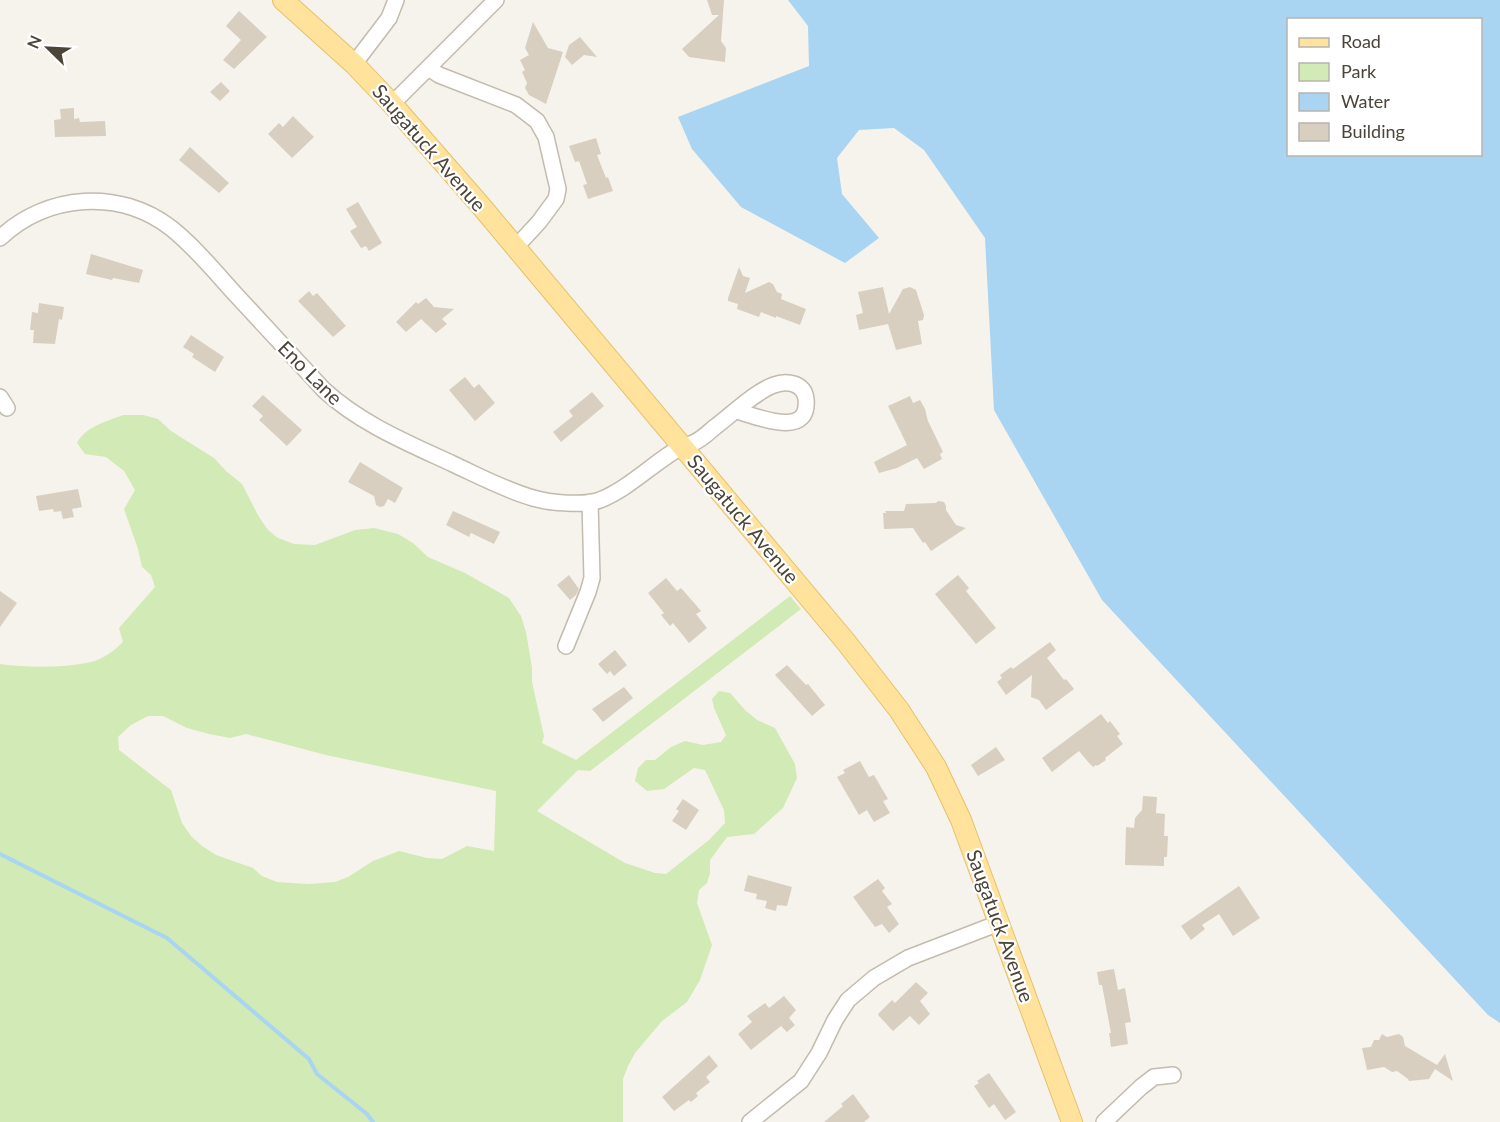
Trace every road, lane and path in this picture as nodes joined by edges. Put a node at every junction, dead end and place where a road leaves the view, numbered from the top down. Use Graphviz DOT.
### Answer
graph roads {
  1 [pos="283,0"];
  2 [pos="396,0"];
  3 [pos="496,0"];
  4 [pos="354,64"];
  5 [pos="428,68"];
  6 [pos="392,104"];
  7 [pos="0,238"];
  8 [pos="515,248"];
  9 [pos="737,411"];
  10 [pos="682,447"];
  11 [pos="590,502"];
  12 [pos="566,646"];
  13 [pos="999,923"];
  14 [pos="1173,1075"];
  15 [pos="750,1122"];
  16 [pos="1072,1122"];
  17 [pos="1104,1122"];
  1 -- 4 [label="main road, Saugatuck Avenue"];
  2 -- 4 [label="street"];
  3 -- 5 [label="street"];
  4 -- 6 [label="main road, Saugatuck Avenue"];
  5 -- 6 [label="street"];
  5 -- 8 [label="street"];
  6 -- 8 [label="main road, Saugatuck Avenue"];
  7 -- 11 [label="street, Eno Lane"];
  8 -- 10 [label="main road, Saugatuck Avenue"];
  9 -- 10 [label="street, Eno Lane"];
  10 -- 11 [label="street, Eno Lane"];
  10 -- 13 [label="main road, Saugatuck Avenue"];
  11 -- 12 [label="street"];
  13 -- 15 [label="street"];
  13 -- 16 [label="main road, Saugatuck Avenue"];
  14 -- 17 [label="street"];
}
